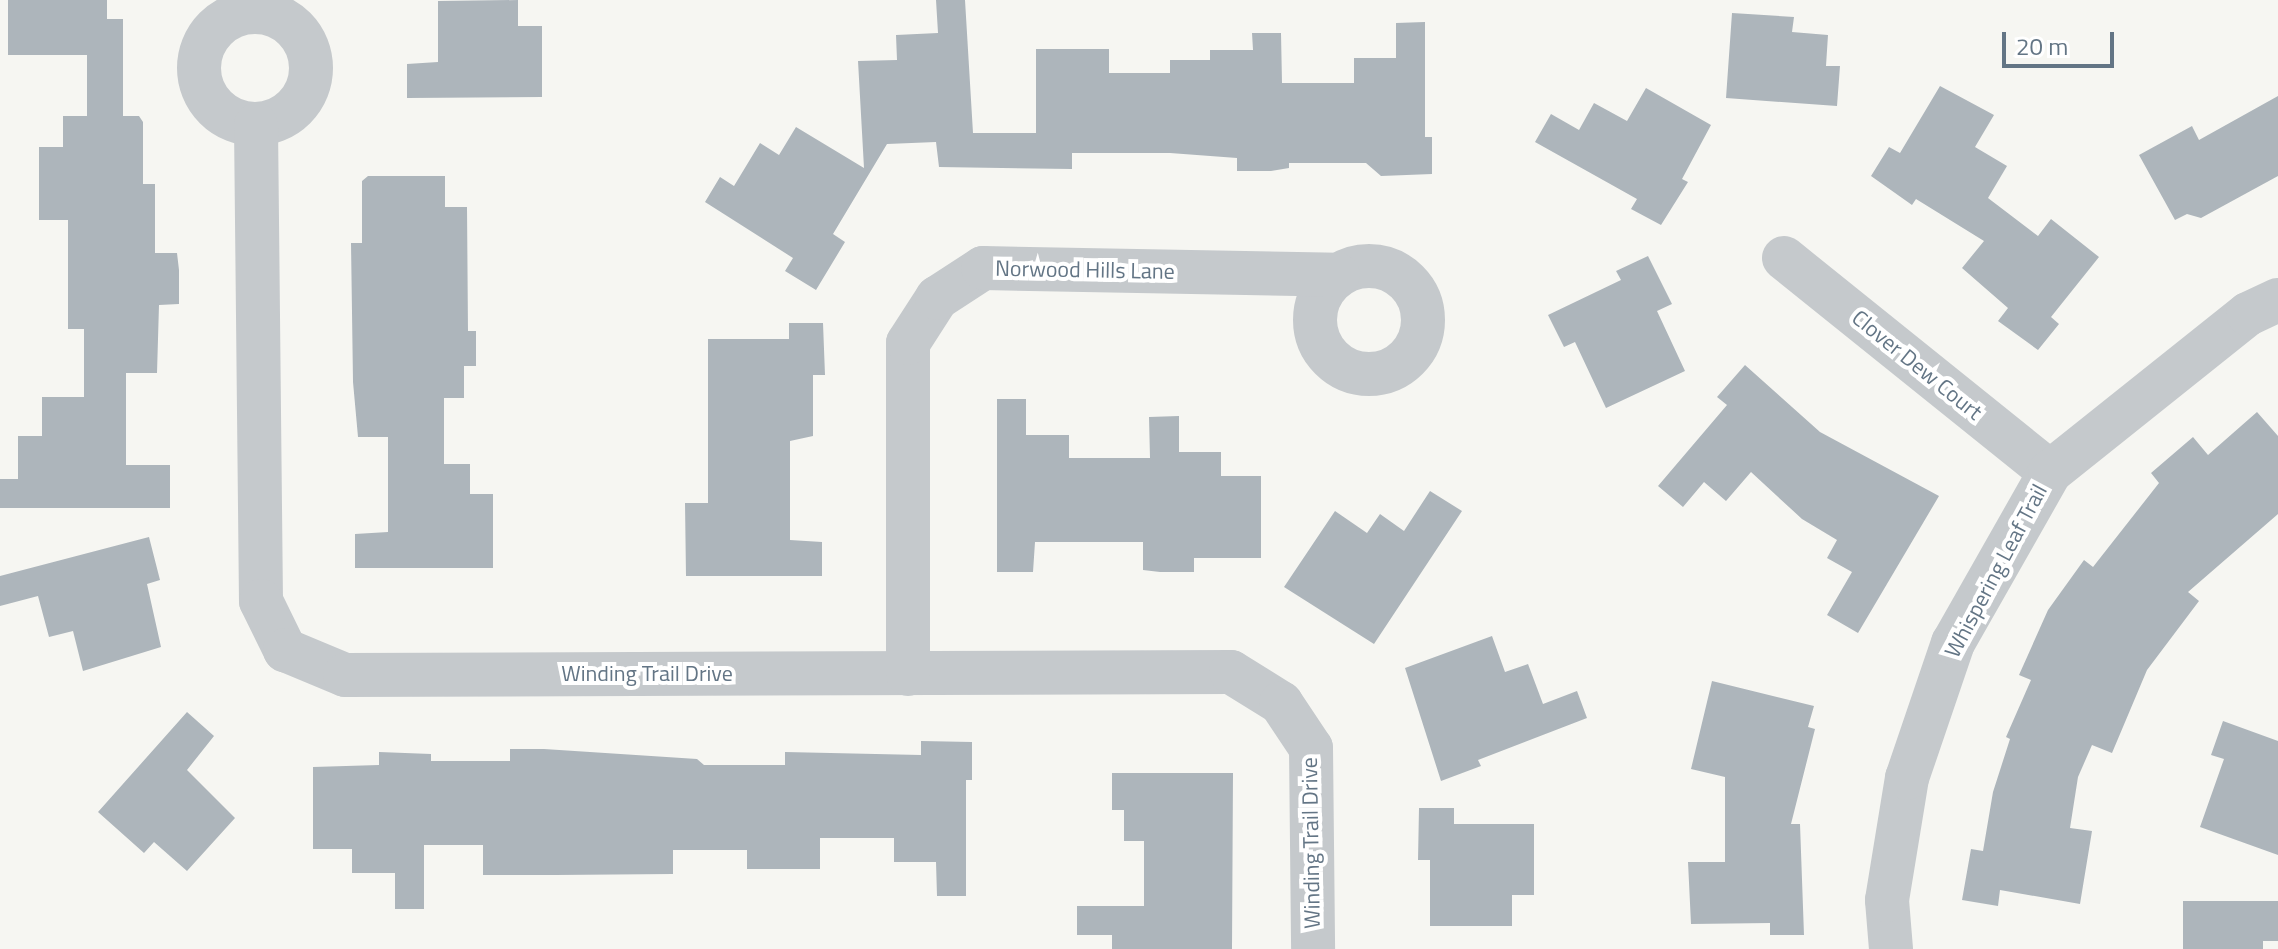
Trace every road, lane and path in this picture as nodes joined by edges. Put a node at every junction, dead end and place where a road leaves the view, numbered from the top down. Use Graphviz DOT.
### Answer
graph roads {
  1 [pos="256,125"];
  2 [pos="1784,258"];
  3 [pos="1338,275"];
  4 [pos="2278,300"];
  5 [pos="2050,472"];
  6 [pos="908,674"];
  7 [pos="1313,949"];
  8 [pos="1891,949"];
  1 -- 6 [label="street, Winding Trail Drive"];
  2 -- 5 [label="street, Clover Dew Court"];
  3 -- 6 [label="street, Norwood Hills Lane"];
  4 -- 5 [label="street, Whispering Leaf Trail"];
  5 -- 8 [label="street, Whispering Leaf Trail"];
  6 -- 7 [label="street, Winding Trail Drive"];
}
